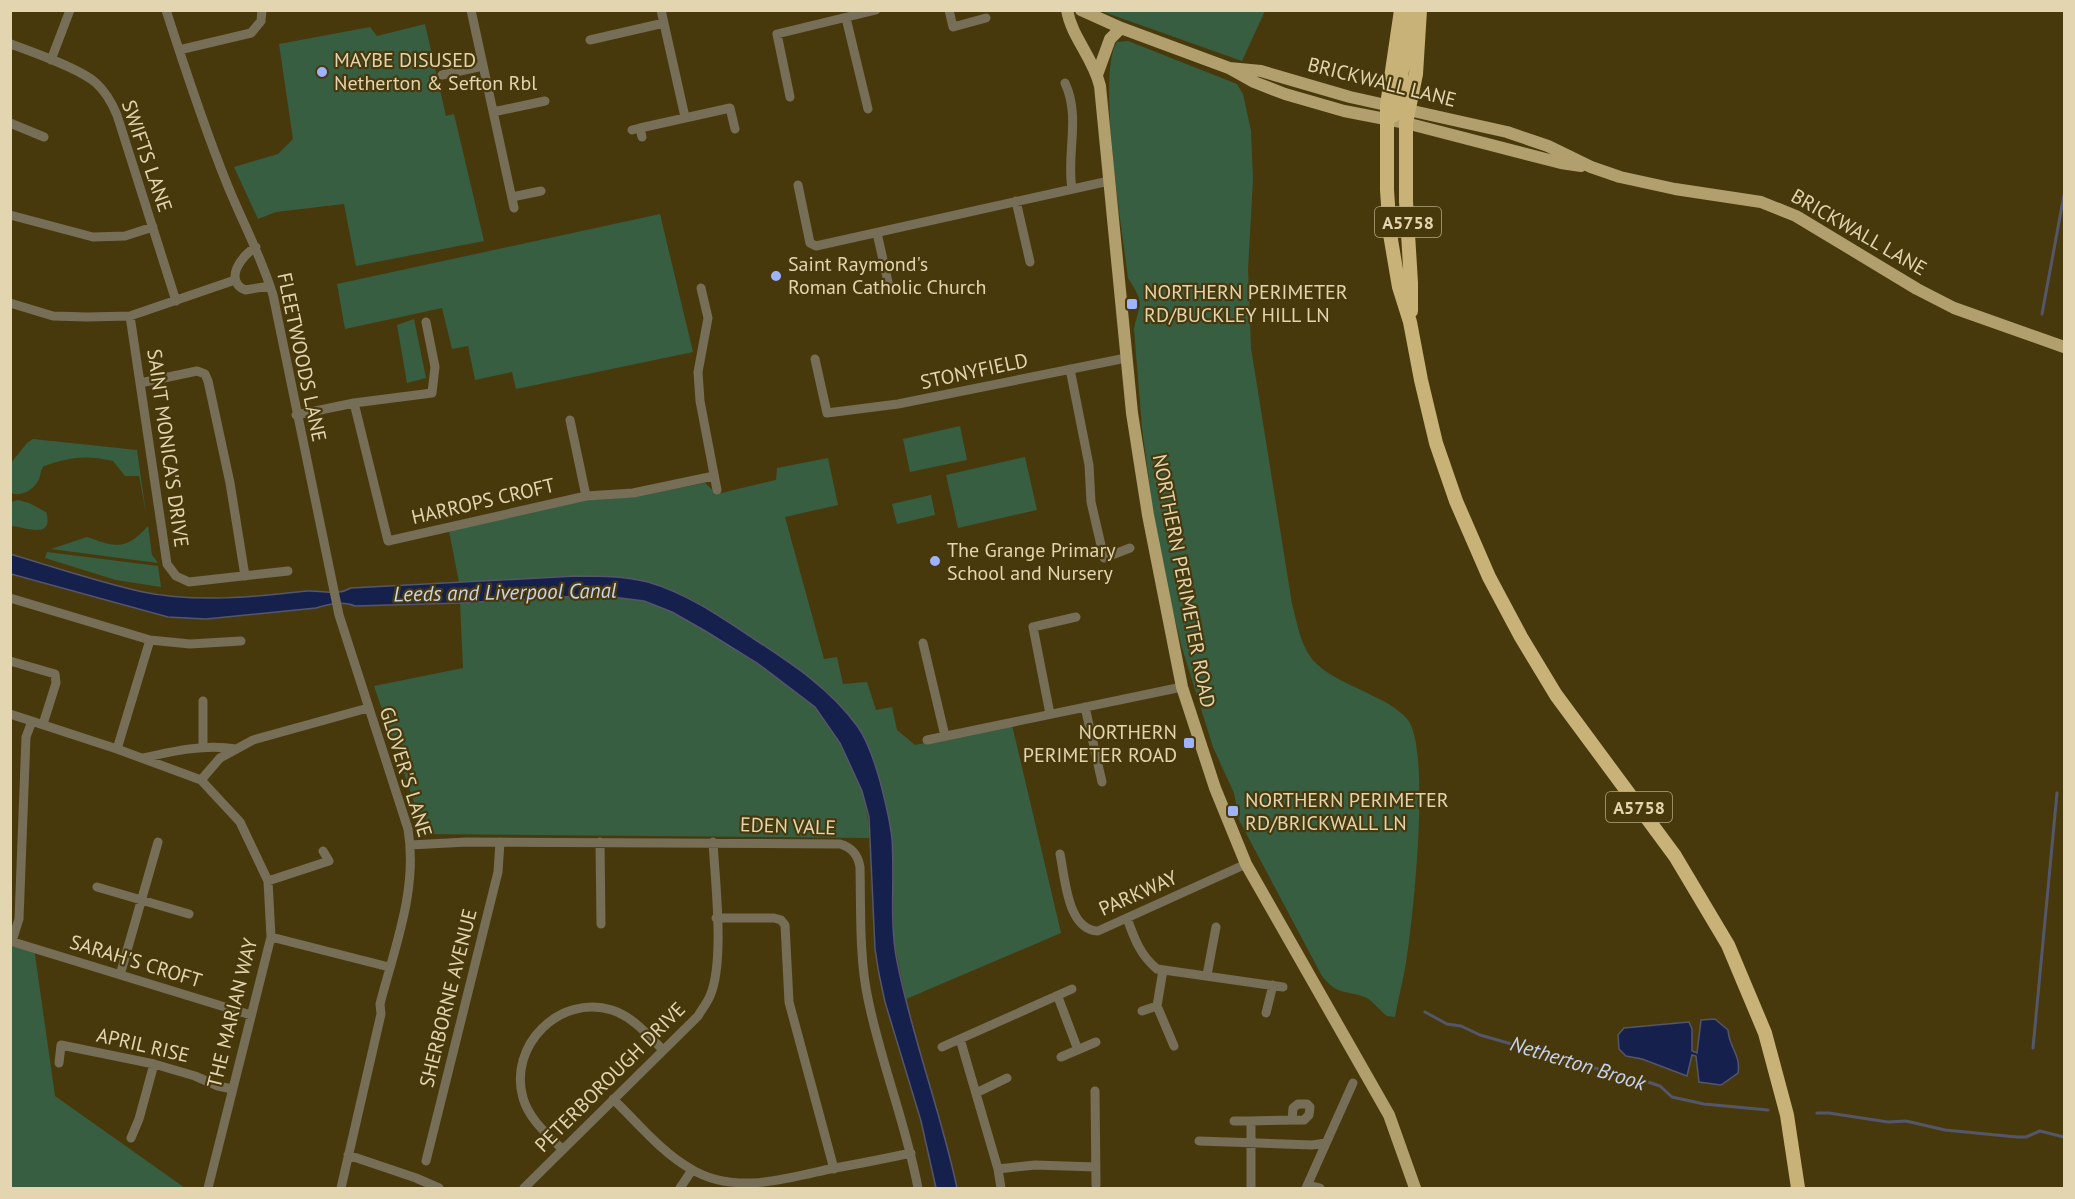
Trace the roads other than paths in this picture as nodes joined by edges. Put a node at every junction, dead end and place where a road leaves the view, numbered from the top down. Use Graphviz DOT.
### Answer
graph roads {
  1 [pos="70,10"];
  2 [pos="166,10"];
  3 [pos="262,10"];
  4 [pos="471,10"];
  5 [pos="661,10"];
  6 [pos="949,10"];
  7 [pos="1067,10"];
  8 [pos="1081,10"];
  9 [pos="1401,10"];
  10 [pos="1413,10"];
  11 [pos="1420,10"];
  12 [pos="870,11"];
  13 [pos="846,18"];
  14 [pos="986,18"];
  15 [pos="664,23"];
  16 [pos="1121,28"];
  17 [pos="590,40"];
  18 [pos="11,44"];
  19 [pos="179,50"];
  20 [pos="51,60"];
  21 [pos="483,66"];
  22 [pos="442,75"];
  23 [pos="1097,75"];
  24 [pos="1065,83"];
  25 [pos="790,97"];
  26 [pos="545,101"];
  27 [pos="868,109"];
  28 [pos="493,112"];
  29 [pos="1397,112"];
  30 [pos="685,117"];
  31 [pos="10,123"];
  32 [pos="735,129"];
  33 [pos="638,132"];
  34 [pos="44,137"];
  35 [pos="1109,181"];
  36 [pos="798,185"];
  37 [pos="1072,189"];
  38 [pos="541,190"];
  39 [pos="512,197"];
  40 [pos="1016,201"];
  41 [pos="514,208"];
  42 [pos="10,215"];
  43 [pos="153,227"];
  44 [pos="877,233"];
  45 [pos="256,247"];
  46 [pos="1030,262"];
  47 [pos="235,280"];
  48 [pos="270,286"];
  49 [pos="701,288"];
  50 [pos="890,291"];
  51 [pos="177,301"];
  52 [pos="10,303"];
  53 [pos="130,316"];
  54 [pos="426,322"];
  55 [pos="1410,322"];
  56 [pos="2064,347"];
  57 [pos="1126,358"];
  58 [pos="815,359"];
  59 [pos="1070,369"];
  60 [pos="140,383"];
  61 [pos="354,403"];
  62 [pos="296,415"];
  63 [pos="570,420"];
  64 [pos="714,476"];
  65 [pos="717,490"];
  66 [pos="586,496"];
  67 [pos="1130,548"];
  68 [pos="288,571"];
  69 [pos="245,576"];
  70 [pos="10,598"];
  71 [pos="339,615"];
  72 [pos="1076,617"];
  73 [pos="150,640"];
  74 [pos="241,641"];
  75 [pos="923,643"];
  76 [pos="10,661"];
  77 [pos="1182,687"];
  78 [pos="203,701"];
  79 [pos="1085,707"];
  80 [pos="368,708"];
  81 [pos="10,714"];
  82 [pos="1050,714"];
  83 [pos="32,721"];
  84 [pos="43,724"];
  85 [pos="945,736"];
  86 [pos="927,740"];
  87 [pos="203,747"];
  88 [pos="117,749"];
  89 [pos="236,749"];
  90 [pos="143,758"];
  91 [pos="201,780"];
  92 [pos="1102,782"];
  93 [pos="158,842"];
  94 [pos="500,842"];
  95 [pos="600,842"];
  96 [pos="713,842"];
  97 [pos="410,845"];
  98 [pos="323,851"];
  99 [pos="1060,854"];
  100 [pos="1246,864"];
  101 [pos="268,881"];
  102 [pos="97,887"];
  103 [pos="143,900"];
  104 [pos="189,914"];
  105 [pos="716,918"];
  106 [pos="1127,918"];
  107 [pos="601,924"];
  108 [pos="1216,927"];
  109 [pos="271,937"];
  110 [pos="11,941"];
  111 [pos="389,967"];
  112 [pos="1163,970"];
  113 [pos="120,975"];
  114 [pos="1207,975"];
  115 [pos="1273,985"];
  116 [pos="1283,987"];
  117 [pos="1072,989"];
  118 [pos="1058,997"];
  119 [pos="1157,1006"];
  120 [pos="1142,1011"];
  121 [pos="379,1012"];
  122 [pos="1266,1012"];
  123 [pos="251,1015"];
  124 [pos="960,1039"];
  125 [pos="1096,1042"];
  126 [pos="1174,1046"];
  127 [pos="942,1047"];
  128 [pos="662,1049"];
  129 [pos="1078,1050"];
  130 [pos="1061,1057"];
  131 [pos="59,1063"];
  132 [pos="154,1064"];
  133 [pos="1007,1078"];
  134 [pos="1353,1083"];
  135 [pos="232,1089"];
  136 [pos="1095,1091"];
  137 [pos="976,1093"];
  138 [pos="613,1099"];
  139 [pos="1292,1120"];
  140 [pos="1234,1121"];
  141 [pos="1251,1121"];
  142 [pos="130,1138"];
  143 [pos="1199,1141"];
  144 [pos="1251,1143"];
  145 [pos="1326,1143"];
  146 [pos="562,1149"];
  147 [pos="911,1154"];
  148 [pos="348,1155"];
  149 [pos="426,1161"];
  150 [pos="1096,1167"];
  151 [pos="834,1169"];
  152 [pos="998,1169"];
  153 [pos="692,1170"];
  154 [pos="769,1185"];
  155 [pos="1096,1185"];
  156 [pos="1307,1186"];
  157 [pos="208,1188"];
  158 [pos="335,1188"];
  159 [pos="341,1188"];
  160 [pos="439,1188"];
  161 [pos="524,1188"];
  162 [pos="680,1188"];
  163 [pos="918,1188"];
  164 [pos="1001,1188"];
  165 [pos="1251,1188"];
  166 [pos="1320,1188"];
  167 [pos="1415,1188"];
  168 [pos="1798,1188"];
  1 -- 20 [label="street"];
  2 -- 19 [label="street, FLEETWOODS LANE"];
  3 -- 19 [label="street"];
  4 -- 21 [label="street"];
  5 -- 15 [label="street"];
  6 -- 14 [label="street"];
  7 -- 23 [label="main road, NORTHERN PERIMETER ROAD"];
  8 -- 16 [label="main road, BRICKWALL LANE"];
  9 -- 29 [label="highway, A5758"];
  10 -- 29 [label="highway"];
  11 -- 29 [label="highway, A5758"];
  12 -- 13 [label="street"];
  13 -- 25 [label="street"];
  13 -- 27 [label="street"];
  15 -- 17 [label="street"];
  15 -- 30 [label="street"];
  16 -- 23 [label="main road"];
  16 -- 29 [label="main road, BRICKWALL LANE"];
  18 -- 20 [label="street, SWIFTS LANE"];
  19 -- 45 [label="street, FLEETWOODS LANE"];
  20 -- 43 [label="street, SWIFTS LANE"];
  21 -- 22 [label="street"];
  21 -- 28 [label="street"];
  23 -- 35 [label="main road, NORTHERN PERIMETER ROAD"];
  24 -- 37 [label="street"];
  26 -- 28 [label="street"];
  28 -- 39 [label="street"];
  29 -- 55 [label="highway, A5758"];
  29 -- 55 [label="highway, A5758"];
  29 -- 56 [label="main road, BRICKWALL LANE"];
  30 -- 32 [label="street"];
  30 -- 33 [label="street"];
  31 -- 34 [label="street"];
  35 -- 37 [label="street"];
  35 -- 57 [label="main road, NORTHERN PERIMETER ROAD"];
  36 -- 44 [label="street"];
  37 -- 40 [label="street"];
  38 -- 39 [label="street"];
  39 -- 41 [label="street"];
  40 -- 44 [label="street"];
  40 -- 46 [label="street"];
  42 -- 43 [label="street"];
  43 -- 51 [label="street, SWIFTS LANE"];
  44 -- 50 [label="street"];
  45 -- 47 [label="street"];
  45 -- 48 [label="street, FLEETWOODS LANE"];
  47 -- 48 [label="street"];
  47 -- 51 [label="street"];
  48 -- 62 [label="street, FLEETWOODS LANE"];
  49 -- 64 [label="street"];
  51 -- 53 [label="street"];
  52 -- 53 [label="street"];
  53 -- 60 [label="street, SAINT MONICA'S DRIVE"];
  54 -- 61 [label="street"];
  55 -- 168 [label="highway, A5758"];
  57 -- 59 [label="street, STONYFIELD"];
  57 -- 77 [label="main road, NORTHERN PERIMETER ROAD"];
  58 -- 59 [label="street, STONYFIELD"];
  59 -- 67 [label="street"];
  60 -- 69 [label="street, SAINT MONICA'S DRIVE"];
  60 -- 69 [label="street"];
  61 -- 62 [label="street"];
  61 -- 66 [label="street, HARROPS CROFT"];
  62 -- 71 [label="street, FLEETWOODS LANE"];
  63 -- 66 [label="street, HARROPS CROFT"];
  64 -- 65 [label="street"];
  64 -- 66 [label="street, HARROPS CROFT"];
  68 -- 69 [label="street, SAINT MONICA'S DRIVE"];
  70 -- 73 [label="street"];
  71 -- 80 [label="street, GLOVER'S LANE"];
  72 -- 82 [label="street"];
  73 -- 74 [label="street"];
  73 -- 88 [label="street"];
  75 -- 85 [label="street"];
  76 -- 84 [label="street"];
  77 -- 79 [label="street"];
  77 -- 100 [label="main road, NORTHERN PERIMETER ROAD"];
  78 -- 87 [label="street"];
  79 -- 82 [label="street"];
  79 -- 92 [label="street"];
  80 -- 89 [label="street"];
  80 -- 97 [label="street, GLOVER'S LANE"];
  81 -- 83 [label="street, THE MARIAN WAY"];
  82 -- 85 [label="street"];
  83 -- 84 [label="street, THE MARIAN WAY"];
  83 -- 110 [label="street"];
  84 -- 88 [label="street, THE MARIAN WAY"];
  85 -- 86 [label="street"];
  87 -- 89 [label="street"];
  87 -- 90 [label="street"];
  88 -- 90 [label="street, THE MARIAN WAY"];
  89 -- 91 [label="street"];
  90 -- 91 [label="street, THE MARIAN WAY"];
  91 -- 101 [label="street, THE MARIAN WAY"];
  93 -- 103 [label="street"];
  94 -- 95 [label="street, EDEN VALE"];
  94 -- 97 [label="street, EDEN VALE"];
  94 -- 149 [label="street, SHERBORNE AVENUE"];
  95 -- 96 [label="street, EDEN VALE"];
  95 -- 107 [label="street"];
  96 -- 105 [label="street, PETERBOROUGH DRIVE"];
  96 -- 147 [label="street, EDEN VALE"];
  97 -- 111 [label="street, GLOVER'S LANE"];
  98 -- 101 [label="street"];
  99 -- 106 [label="street, PARKWAY"];
  100 -- 106 [label="street, PARKWAY"];
  100 -- 167 [label="main road, NORTHERN PERIMETER ROAD"];
  101 -- 109 [label="street, THE MARIAN WAY"];
  102 -- 103 [label="street"];
  103 -- 104 [label="street"];
  103 -- 113 [label="street"];
  105 -- 128 [label="street, PETERBOROUGH DRIVE"];
  105 -- 151 [label="street"];
  106 -- 112 [label="street"];
  108 -- 114 [label="street"];
  109 -- 111 [label="street"];
  109 -- 123 [label="street, THE MARIAN WAY"];
  110 -- 113 [label="street, SARAH'S CROFT"];
  111 -- 121 [label="street, GLOVER'S LANE"];
  112 -- 114 [label="street"];
  112 -- 119 [label="street"];
  113 -- 123 [label="street, SARAH'S CROFT"];
  114 -- 115 [label="street"];
  115 -- 116 [label="street"];
  115 -- 122 [label="street"];
  117 -- 118 [label="street"];
  118 -- 124 [label="street"];
  118 -- 129 [label="street"];
  119 -- 120 [label="street"];
  119 -- 126 [label="street"];
  121 -- 148 [label="street, GLOVER'S LANE"];
  121 -- 158 [label="street, GLOVER'S LANE"];
  123 -- 135 [label="street, THE MARIAN WAY"];
  124 -- 127 [label="street"];
  124 -- 137 [label="street"];
  125 -- 129 [label="street"];
  128 -- 138 [label="street, PETERBOROUGH DRIVE"];
  128 -- 146 [label="street"];
  129 -- 130 [label="street"];
  131 -- 132 [label="street, APRIL RISE"];
  132 -- 135 [label="street, APRIL RISE"];
  132 -- 142 [label="street"];
  133 -- 137 [label="street"];
  134 -- 145 [label="street"];
  135 -- 157 [label="street, THE MARIAN WAY"];
  136 -- 150 [label="street"];
  137 -- 152 [label="street"];
  138 -- 146 [label="street, PETERBOROUGH DRIVE"];
  138 -- 153 [label="street"];
  139 -- 141 [label="street"];
  140 -- 141 [label="street"];
  141 -- 144 [label="street"];
  143 -- 144 [label="street"];
  144 -- 145 [label="street"];
  144 -- 165 [label="street"];
  145 -- 156 [label="street"];
  146 -- 161 [label="street, PETERBOROUGH DRIVE"];
  147 -- 151 [label="street"];
  147 -- 163 [label="street, EDEN VALE"];
  148 -- 159 [label="street, GLOVER'S LANE"];
  148 -- 160 [label="street"];
  150 -- 152 [label="street"];
  150 -- 155 [label="street"];
  151 -- 154 [label="street"];
  152 -- 164 [label="street"];
  153 -- 154 [label="street"];
  153 -- 162 [label="street"];
  156 -- 166 [label="street"];
}
